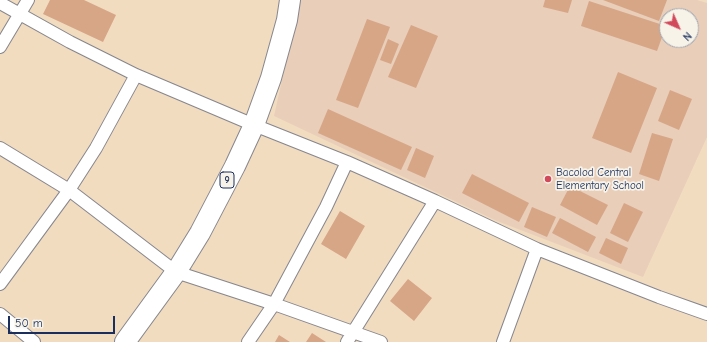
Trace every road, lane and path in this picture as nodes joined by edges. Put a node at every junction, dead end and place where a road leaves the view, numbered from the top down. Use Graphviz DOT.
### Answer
graph roads {
  1 [pos="28,0"];
  2 [pos="290,0"];
  3 [pos="0,3"];
  4 [pos="20,13"];
  5 [pos="0,47"];
  6 [pos="136,75"];
  7 [pos="254,125"];
  8 [pos="0,148"];
  9 [pos="346,162"];
  10 [pos="69,190"];
  11 [pos="435,201"];
  12 [pos="537,249"];
  13 [pos="176,272"];
  14 [pos="0,284"];
  15 [pos="274,304"];
  16 [pos="0,314"];
  17 [pos="707,314"];
  18 [pos="350,337"];
  19 [pos="34,342"];
  20 [pos="125,342"];
  21 [pos="248,342"];
  22 [pos="381,342"];
  23 [pos="503,342"];
  1 -- 4 [label="street"];
  2 -- 7 [label="highway, 9"];
  3 -- 4 [label="street"];
  4 -- 5 [label="street"];
  4 -- 6 [label="street"];
  6 -- 7 [label="street"];
  6 -- 10 [label="street"];
  7 -- 9 [label="street"];
  7 -- 13 [label="highway, 9"];
  8 -- 10 [label="street"];
  9 -- 11 [label="street"];
  9 -- 15 [label="street"];
  10 -- 13 [label="street"];
  10 -- 14 [label="street"];
  11 -- 12 [label="street"];
  11 -- 18 [label="street"];
  12 -- 17 [label="street"];
  12 -- 23 [label="street"];
  13 -- 15 [label="street"];
  13 -- 20 [label="highway, 9"];
  15 -- 18 [label="street"];
  15 -- 21 [label="street"];
  16 -- 19 [label="street"];
  18 -- 22 [label="street"];
}
